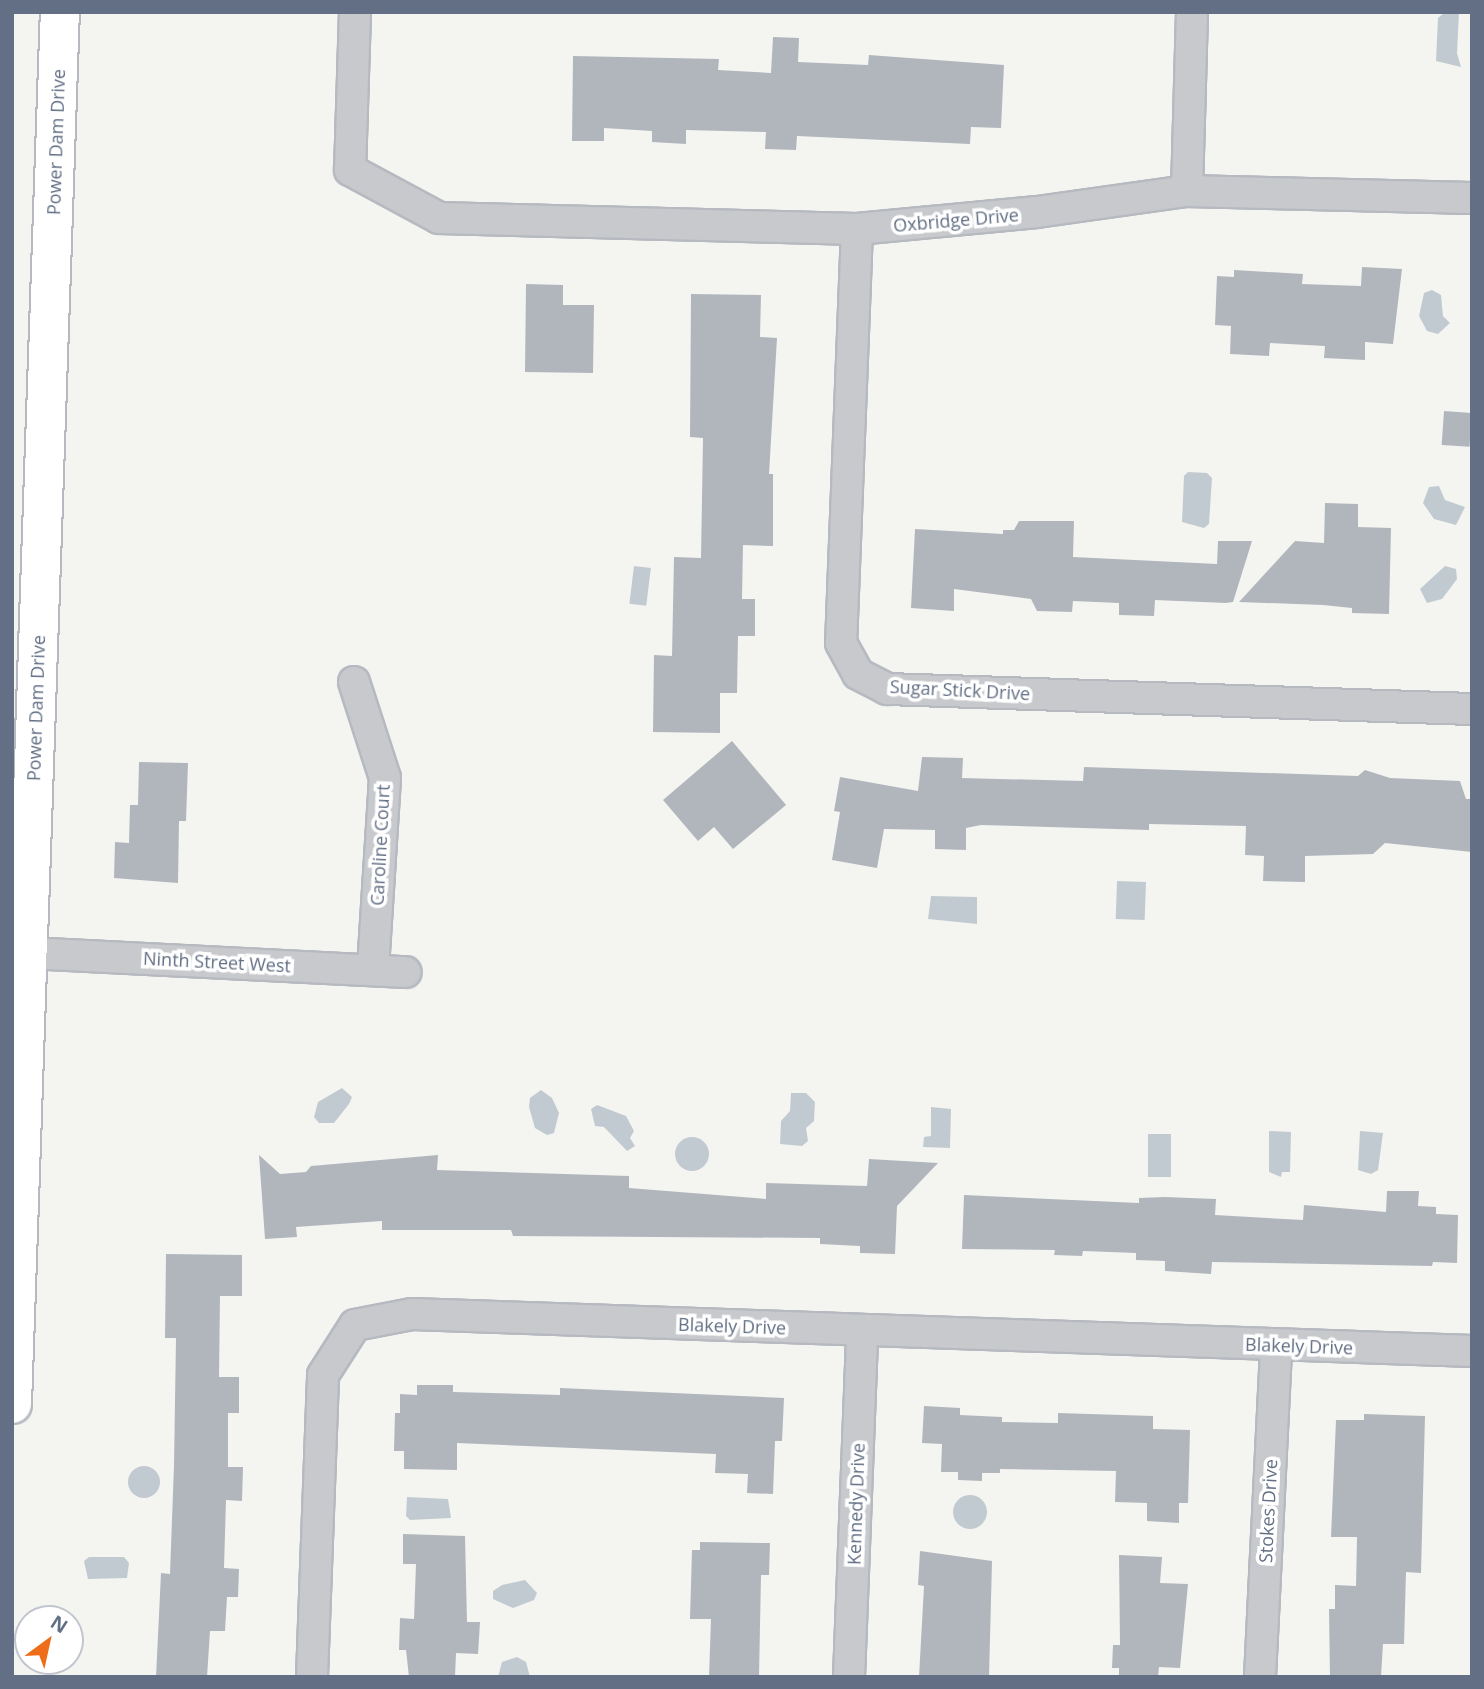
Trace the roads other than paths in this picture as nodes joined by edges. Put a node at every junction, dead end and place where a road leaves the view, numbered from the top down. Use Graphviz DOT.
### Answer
graph roads {
  1 [pos="60,12"];
  2 [pos="355,12"];
  3 [pos="1192,12"];
  4 [pos="1187,191"];
  5 [pos="1472,198"];
  6 [pos="858,229"];
  7 [pos="354,682"];
  8 [pos="1472,709"];
  9 [pos="22,862"];
  10 [pos="28,953"];
  11 [pos="373,970"];
  12 [pos="406,972"];
  13 [pos="862,1331"];
  14 [pos="1276,1345"];
  15 [pos="1472,1351"];
  16 [pos="12,1404"];
  17 [pos="312,1677"];
  18 [pos="849,1677"];
  19 [pos="1260,1677"];
  1 -- 9 [label="main road, Power Dam Drive"];
  2 -- 6 [label="street, Oxbridge Drive"];
  3 -- 4 [label="street"];
  4 -- 5 [label="street, Oxbridge Drive"];
  4 -- 6 [label="street, Oxbridge Drive"];
  6 -- 8 [label="street, Sugar Stick Drive"];
  7 -- 11 [label="street, Caroline Court"];
  9 -- 10 [label="main road, Power Dam Drive"];
  10 -- 11 [label="street, Ninth Street West"];
  10 -- 16 [label="main road, Power Dam Drive"];
  11 -- 12 [label="street, Ninth Street West"];
  13 -- 14 [label="street, Blakely Drive"];
  13 -- 17 [label="street, Blakely Drive"];
  13 -- 18 [label="street, Kennedy Drive"];
  14 -- 15 [label="street, Blakely Drive"];
  14 -- 19 [label="street, Stokes Drive"];
}
